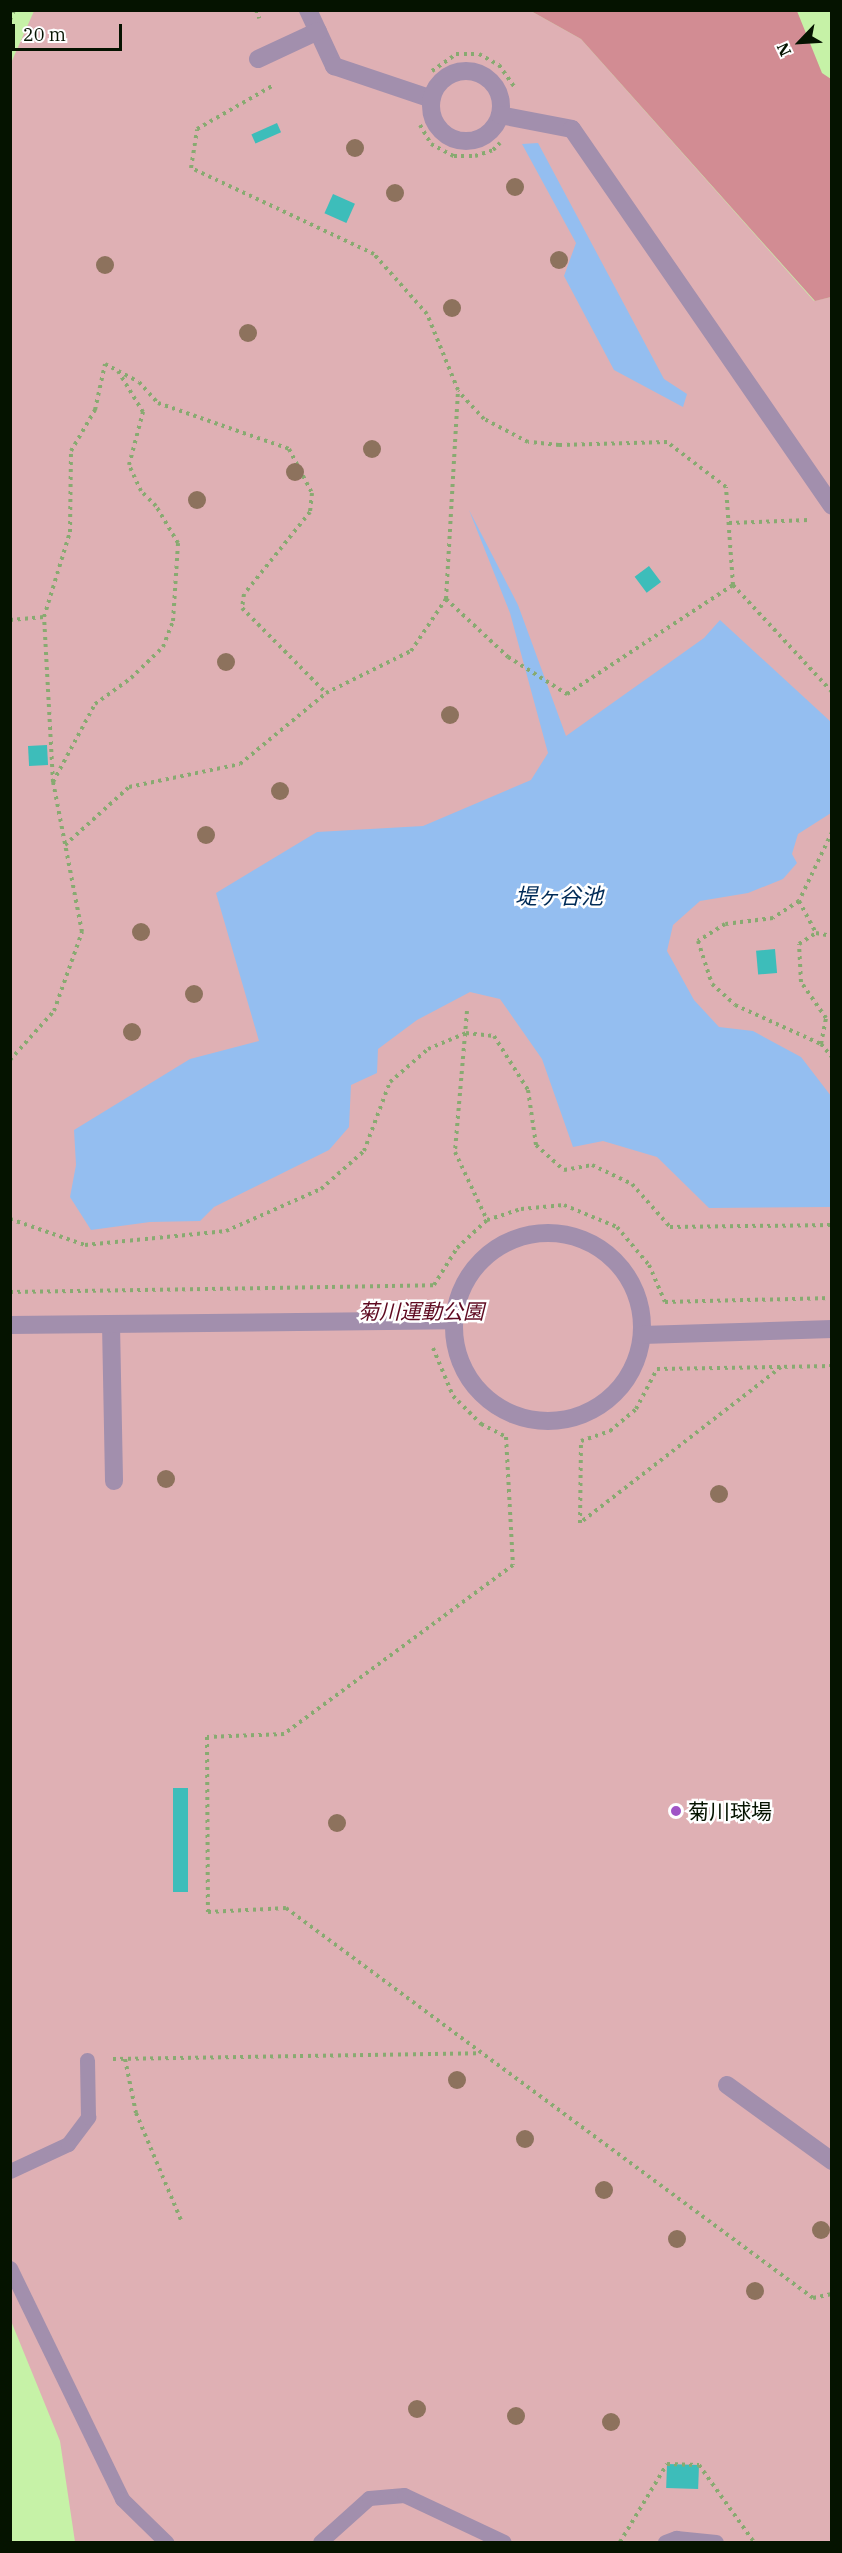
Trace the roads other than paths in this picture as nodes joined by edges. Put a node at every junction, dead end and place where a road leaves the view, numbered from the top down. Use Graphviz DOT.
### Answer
graph roads {
  1 [pos="308,10"];
  2 [pos="318,31"];
  3 [pos="258,59"];
  4 [pos="432,99"];
  5 [pos="500,116"];
  6 [pos="826,513"];
  7 [pos="453,1320"];
  8 [pos="111,1324"];
  9 [pos="10,1325"];
  10 [pos="831,1329"];
  11 [pos="642,1335"];
  12 [pos="114,1481"];
  13 [pos="87,2060"];
  14 [pos="727,2085"];
  15 [pos="831,2161"];
  16 [pos="10,2171"];
  17 [pos="10,2268"];
  18 [pos="166,2542"];
  19 [pos="320,2542"];
  20 [pos="504,2542"];
  21 [pos="665,2542"];
  22 [pos="716,2542"];
  1 -- 2 [label="street"];
  2 -- 3 [label="street"];
  2 -- 4 [label="street"];
  4 -- 5 [label="street"];
  4 -- 5 [label="street"];
  5 -- 6 [label="street"];
  7 -- 8 [label="street"];
  7 -- 11 [label="street"];
  7 -- 11 [label="street"];
  8 -- 9 [label="street"];
  8 -- 12 [label="street"];
  10 -- 11 [label="street"];
  13 -- 16 [label="lane"];
  14 -- 15 [label="street"];
  17 -- 18 [label="lane"];
  19 -- 20 [label="lane"];
  21 -- 22 [label="lane"];
}
